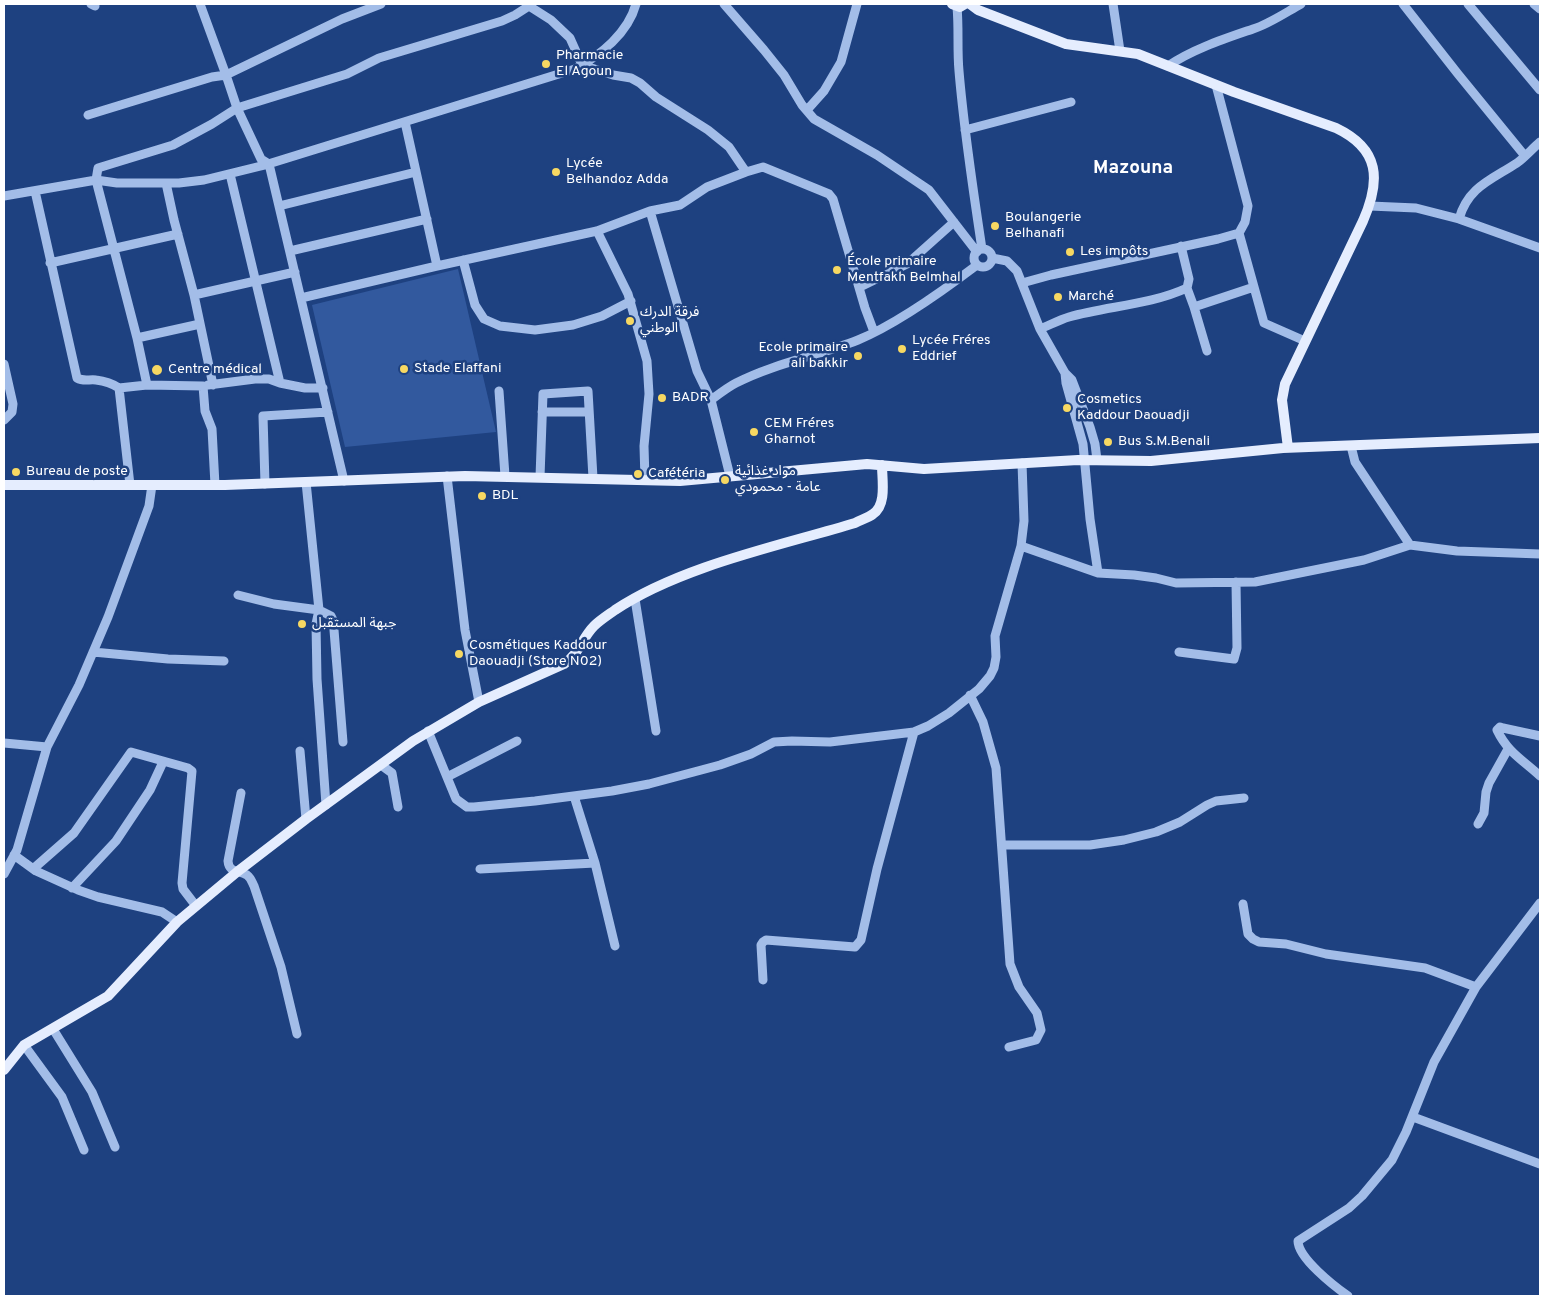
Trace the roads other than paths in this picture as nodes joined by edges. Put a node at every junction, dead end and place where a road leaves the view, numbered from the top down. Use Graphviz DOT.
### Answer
graph roads {
  1 [pos="200,4"];
  2 [pos="381,4"];
  3 [pos="636,4"];
  4 [pos="724,4"];
  5 [pos="857,4"];
  6 [pos="970,4"];
  7 [pos="1113,4"];
  8 [pos="1298,4"];
  9 [pos="1403,4"];
  10 [pos="1468,4"];
  11 [pos="1534,4"];
  12 [pos="528,5"];
  13 [pos="958,5"];
  14 [pos="1540,9"];
  15 [pos="1120,51"];
  16 [pos="582,65"];
  17 [pos="1168,66"];
  18 [pos="226,75"];
  19 [pos="1216,85"];
  20 [pos="1540,90"];
  21 [pos="1071,102"];
  22 [pos="237,108"];
  23 [pos="806,110"];
  24 [pos="88,116"];
  25 [pos="405,122"];
  26 [pos="965,130"];
  27 [pos="1540,142"];
  28 [pos="1525,156"];
  29 [pos="269,164"];
  30 [pos="416,172"];
  31 [pos="746,172"];
  32 [pos="230,174"];
  33 [pos="96,180"];
  34 [pos="166,183"];
  35 [pos="35,191"];
  36 [pos="4,196"];
  37 [pos="279,206"];
  38 [pos="1370,206"];
  39 [pos="650,211"];
  40 [pos="427,219"];
  41 [pos="1459,219"];
  42 [pos="954,222"];
  43 [pos="598,231"];
  44 [pos="1239,233"];
  45 [pos="178,234"];
  46 [pos="1181,246"];
  47 [pos="1540,248"];
  48 [pos="114,249"];
  49 [pos="979,250"];
  50 [pos="290,251"];
  51 [pos="992,258"];
  52 [pos="462,260"];
  53 [pos="50,263"];
  54 [pos="977,265"];
  55 [pos="437,266"];
  56 [pos="295,272"];
  57 [pos="256,281"];
  58 [pos="1022,283"];
  59 [pos="860,287"];
  60 [pos="1254,287"];
  61 [pos="1187,288"];
  62 [pos="194,295"];
  63 [pos="301,298"];
  64 [pos="631,301"];
  65 [pos="1194,307"];
  66 [pos="200,324"];
  67 [pos="1040,329"];
  68 [pos="874,332"];
  69 [pos="137,338"];
  70 [pos="1305,340"];
  71 [pos="1207,352"];
  72 [pos="4,364"];
  73 [pos="1065,373"];
  74 [pos="280,383"];
  75 [pos="213,385"];
  76 [pos="147,386"];
  77 [pos="203,386"];
  78 [pos="120,388"];
  79 [pos="322,388"];
  80 [pos="500,391"];
  81 [pos="711,400"];
  82 [pos="328,412"];
  83 [pos="542,412"];
  84 [pos="589,412"];
  85 [pos="4,420"];
  86 [pos="1540,438"];
  87 [pos="1351,446"];
  88 [pos="1288,448"];
  89 [pos="1085,460"];
  90 [pos="1097,460"];
  91 [pos="1022,463"];
  92 [pos="882,465"];
  93 [pos="446,476"];
  94 [pos="505,476"];
  95 [pos="730,476"];
  96 [pos="540,477"];
  97 [pos="593,478"];
  98 [pos="645,480"];
  99 [pos="344,481"];
  100 [pos="306,482"];
  101 [pos="265,484"];
  102 [pos="4,485"];
  103 [pos="130,485"];
  104 [pos="152,485"];
  105 [pos="215,485"];
  106 [pos="1410,545"];
  107 [pos="1021,546"];
  108 [pos="1540,554"];
  109 [pos="1098,573"];
  110 [pos="1236,582"];
  111 [pos="238,595"];
  112 [pos="635,599"];
  113 [pos="319,610"];
  114 [pos="93,652"];
  115 [pos="1179,652"];
  116 [pos="224,662"];
  117 [pos="970,695"];
  118 [pos="479,702"];
  119 [pos="428,731"];
  120 [pos="656,731"];
  121 [pos="914,732"];
  122 [pos="1540,736"];
  123 [pos="517,741"];
  124 [pos="343,742"];
  125 [pos="4,744"];
  126 [pos="47,747"];
  127 [pos="1508,749"];
  128 [pos="300,751"];
  129 [pos="163,762"];
  130 [pos="381,766"];
  131 [pos="1540,776"];
  132 [pos="447,777"];
  133 [pos="241,793"];
  134 [pos="574,796"];
  135 [pos="1244,798"];
  136 [pos="326,805"];
  137 [pos="398,807"];
  138 [pos="306,819"];
  139 [pos="1478,824"];
  140 [pos="1002,844"];
  141 [pos="14,855"];
  142 [pos="595,863"];
  143 [pos="33,869"];
  144 [pos="480,869"];
  145 [pos="236,872"];
  146 [pos="4,874"];
  147 [pos="72,888"];
  148 [pos="1540,903"];
  149 [pos="1243,904"];
  150 [pos="196,906"];
  151 [pos="177,922"];
  152 [pos="615,946"];
  153 [pos="763,980"];
  154 [pos="1476,987"];
  155 [pos="53,1029"];
  156 [pos="297,1034"];
  157 [pos="24,1045"];
  158 [pos="1009,1047"];
  159 [pos="4,1070"];
  160 [pos="1413,1117"];
  161 [pos="115,1147"];
  162 [pos="84,1150"];
  163 [pos="1540,1164"];
  164 [pos="1348,1296"];
  1 -- 18 [label="street"];
  2 -- 18 [label="street"];
  3 -- 16 [label="street"];
  4 -- 23 [label="street"];
  5 -- 23 [label="street"];
  6 -- 15 [label="main road"];
  7 -- 15 [label="street"];
  8 -- 17 [label="street"];
  9 -- 28 [label="street"];
  10 -- 20 [label="street"];
  11 -- 14 [label="street"];
  12 -- 16 [label="street"];
  12 -- 22 [label="street"];
  13 -- 26 [label="street"];
  15 -- 17 [label="main road"];
  16 -- 25 [label="street"];
  16 -- 31 [label="street"];
  17 -- 19 [label="main road"];
  18 -- 22 [label="street"];
  18 -- 24 [label="street"];
  19 -- 38 [label="main road"];
  19 -- 44 [label="street"];
  21 -- 26 [label="street"];
  22 -- 29 [label="street"];
  22 -- 33 [label="street"];
  23 -- 42 [label="street"];
  25 -- 29 [label="street"];
  25 -- 30 [label="street"];
  26 -- 49 [label="street"];
  27 -- 28 [label="street"];
  28 -- 41 [label="street"];
  29 -- 32 [label="street"];
  29 -- 37 [label="street"];
  30 -- 37 [label="street"];
  30 -- 40 [label="street"];
  31 -- 39 [label="street"];
  31 -- 59 [label="street"];
  32 -- 34 [label="street"];
  32 -- 57 [label="street"];
  33 -- 34 [label="street"];
  33 -- 35 [label="street"];
  33 -- 48 [label="street"];
  34 -- 45 [label="street"];
  35 -- 36 [label="street"];
  35 -- 53 [label="street"];
  37 -- 50 [label="street"];
  38 -- 41 [label="street"];
  38 -- 70 [label="main road"];
  39 -- 43 [label="street"];
  39 -- 81 [label="street"];
  40 -- 50 [label="street"];
  40 -- 55 [label="street"];
  41 -- 47 [label="street"];
  42 -- 49 [label="street"];
  42 -- 59 [label="street"];
  43 -- 52 [label="street"];
  43 -- 64 [label="street"];
  44 -- 46 [label="street"];
  44 -- 60 [label="street"];
  45 -- 48 [label="street"];
  45 -- 62 [label="street"];
  46 -- 58 [label="street"];
  46 -- 61 [label="street"];
  48 -- 53 [label="street"];
  48 -- 69 [label="street"];
  49 -- 51 [label="street"];
  49 -- 54 [label="street"];
  50 -- 56 [label="street"];
  51 -- 54 [label="street"];
  51 -- 58 [label="street"];
  52 -- 55 [label="street"];
  52 -- 64 [label="street"];
  53 -- 78 [label="street"];
  54 -- 68 [label="street"];
  55 -- 63 [label="street"];
  56 -- 57 [label="street"];
  56 -- 63 [label="street"];
  57 -- 62 [label="street"];
  57 -- 74 [label="street"];
  58 -- 67 [label="street"];
  59 -- 68 [label="street"];
  60 -- 65 [label="street"];
  60 -- 70 [label="street"];
  61 -- 65 [label="street"];
  61 -- 67 [label="street"];
  62 -- 66 [label="street"];
  63 -- 79 [label="street"];
  64 -- 98 [label="street"];
  65 -- 71 [label="street"];
  66 -- 69 [label="street"];
  66 -- 75 [label="street"];
  67 -- 73 [label="street"];
  68 -- 81 [label="street"];
  69 -- 76 [label="street"];
  70 -- 88 [label="main road"];
  72 -- 85 [label="street"];
  73 -- 89 [label="street"];
  73 -- 90 [label="street"];
  74 -- 75 [label="street"];
  74 -- 79 [label="street"];
  75 -- 77 [label="street"];
  76 -- 77 [label="street"];
  76 -- 78 [label="street"];
  77 -- 105 [label="street"];
  78 -- 103 [label="street"];
  79 -- 82 [label="street"];
  80 -- 94 [label="street"];
  81 -- 95 [label="street"];
  82 -- 99 [label="street"];
  82 -- 101 [label="street"];
  83 -- 84 [label="street"];
  83 -- 84 [label="street"];
  83 -- 96 [label="street"];
  84 -- 97 [label="street"];
  86 -- 87 [label="main road"];
  87 -- 88 [label="main road"];
  87 -- 106 [label="street"];
  88 -- 90 [label="main road"];
  89 -- 90 [label="main road"];
  89 -- 91 [label="main road"];
  89 -- 109 [label="street"];
  91 -- 92 [label="main road"];
  91 -- 107 [label="street"];
  92 -- 95 [label="main road"];
  92 -- 112 [label="main road"];
  93 -- 94 [label="main road"];
  93 -- 99 [label="main road"];
  93 -- 118 [label="street"];
  94 -- 96 [label="main road"];
  95 -- 98 [label="main road"];
  96 -- 97 [label="main road"];
  97 -- 98 [label="main road"];
  99 -- 100 [label="main road"];
  100 -- 101 [label="main road"];
  100 -- 113 [label="street"];
  101 -- 105 [label="main road"];
  102 -- 103 [label="main road"];
  103 -- 104 [label="main road"];
  104 -- 105 [label="main road"];
  104 -- 114 [label="street"];
  106 -- 108 [label="street"];
  106 -- 110 [label="street"];
  107 -- 109 [label="street"];
  107 -- 117 [label="street"];
  109 -- 110 [label="street"];
  110 -- 115 [label="street"];
  111 -- 113 [label="street"];
  112 -- 118 [label="main road"];
  112 -- 120 [label="street"];
  113 -- 124 [label="street"];
  113 -- 136 [label="street"];
  114 -- 116 [label="street"];
  114 -- 126 [label="street"];
  117 -- 121 [label="street"];
  117 -- 140 [label="street"];
  118 -- 119 [label="main road"];
  119 -- 130 [label="main road"];
  119 -- 132 [label="street"];
  121 -- 134 [label="street"];
  121 -- 153 [label="street"];
  122 -- 127 [label="street"];
  123 -- 132 [label="street"];
  125 -- 126 [label="street"];
  126 -- 141 [label="street"];
  127 -- 131 [label="street"];
  127 -- 139 [label="street"];
  128 -- 138 [label="street"];
  129 -- 143 [label="street"];
  129 -- 147 [label="street"];
  129 -- 150 [label="street"];
  130 -- 136 [label="main road"];
  130 -- 137 [label="street"];
  132 -- 134 [label="street"];
  133 -- 145 [label="street"];
  134 -- 142 [label="street"];
  135 -- 140 [label="street"];
  136 -- 138 [label="main road"];
  138 -- 145 [label="main road"];
  140 -- 158 [label="street"];
  141 -- 143 [label="street"];
  141 -- 146 [label="street"];
  142 -- 144 [label="street"];
  142 -- 152 [label="street"];
  143 -- 147 [label="street"];
  145 -- 150 [label="main road"];
  145 -- 156 [label="street"];
  147 -- 151 [label="street"];
  148 -- 154 [label="street"];
  149 -- 154 [label="street"];
  150 -- 151 [label="main road"];
  151 -- 155 [label="main road"];
  154 -- 160 [label="street"];
  155 -- 157 [label="main road"];
  155 -- 161 [label="street"];
  157 -- 159 [label="main road"];
  157 -- 162 [label="street"];
  160 -- 163 [label="street"];
  160 -- 164 [label="street"];
}
